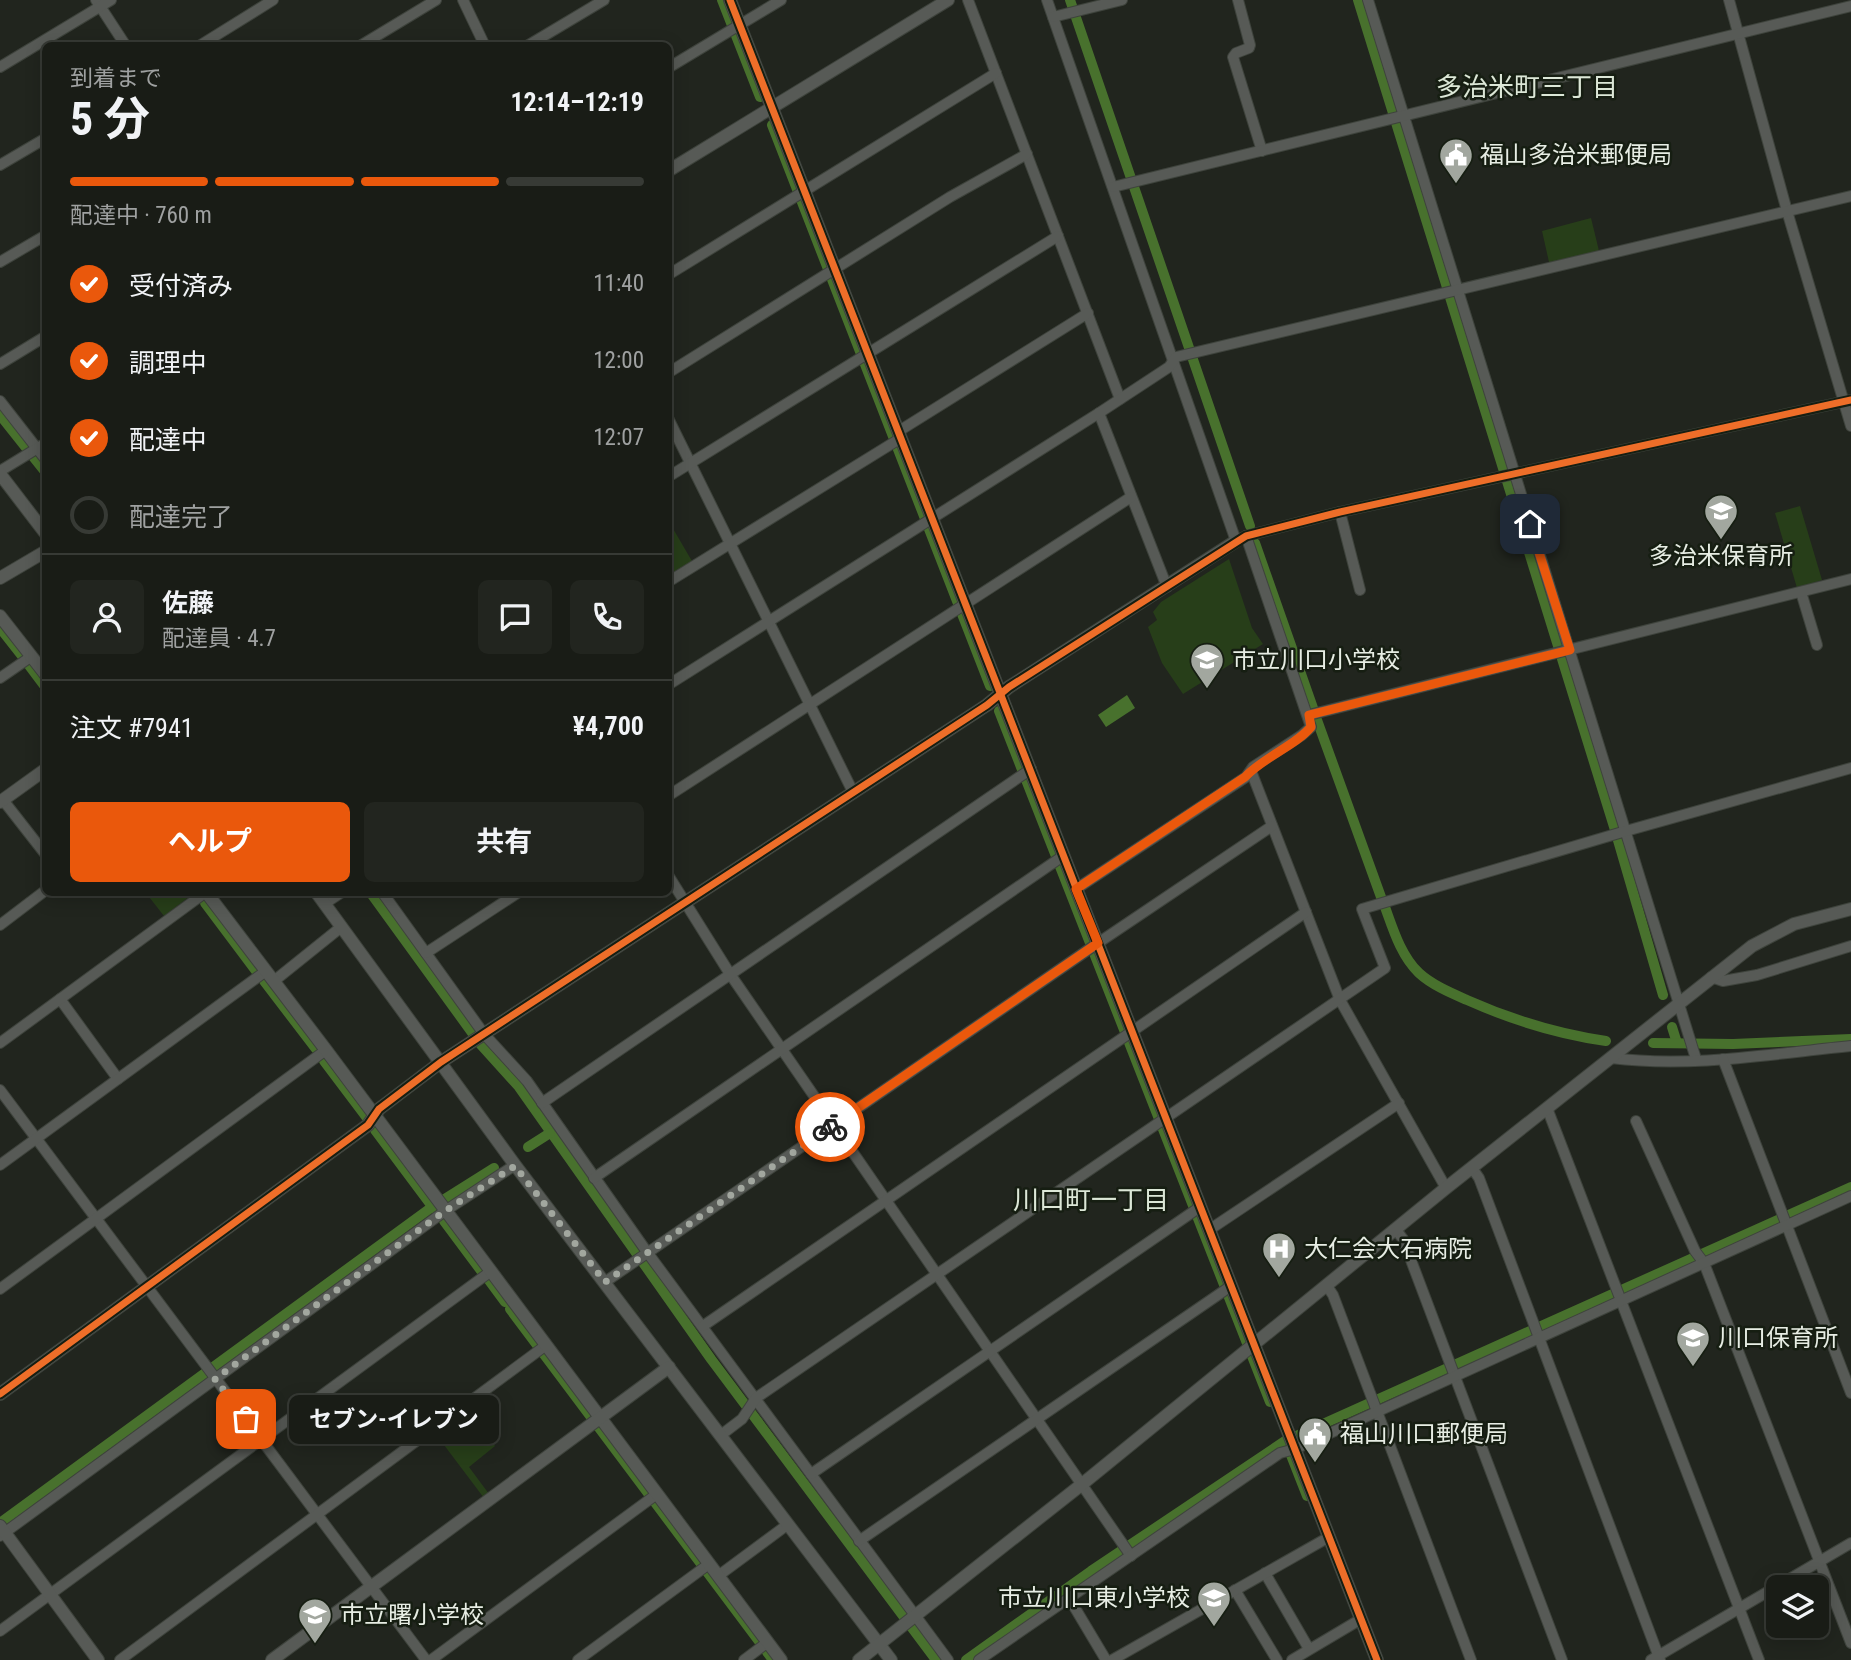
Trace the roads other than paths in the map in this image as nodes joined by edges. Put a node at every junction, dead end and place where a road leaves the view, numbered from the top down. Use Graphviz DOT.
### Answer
graph roads {
  1 [pos="111,0"];
  2 [pos="274,0"];
  3 [pos="436,0"];
  4 [pos="463,0"];
  5 [pos="604,0"];
  6 [pos="730,0"];
  7 [pos="781,0"];
  8 [pos="948,0"];
  9 [pos="968,0"];
  10 [pos="1047,0"];
  11 [pos="1122,0"];
  12 [pos="1238,0"];
  13 [pos="1368,0"];
  14 [pos="1729,0"];
  15 [pos="98,3"];
  16 [pos="1851,6"];
  17 [pos="1053,17"];
  18 [pos="740,25"];
  19 [pos="1738,34"];
  20 [pos="123,42"];
  21 [pos="206,42"];
  22 [pos="367,42"];
  23 [pos="483,42"];
  24 [pos="534,42"];
  25 [pos="672,66"];
  26 [pos="0,67"];
  27 [pos="996,73"];
  28 [pos="772,108"];
  29 [pos="1398,117"];
  30 [pos="42,140"];
  31 [pos="1262,151"];
  32 [pos="1027,154"];
  33 [pos="0,165"];
  34 [pos="672,169"];
  35 [pos="1112,187"];
  36 [pos="805,191"];
  37 [pos="1851,196"];
  38 [pos="1787,211"];
  39 [pos="1058,236"];
  40 [pos="42,237"];
  41 [pos="0,262"];
  42 [pos="835,268"];
  43 [pos="672,273"];
  44 [pos="1452,292"];
  45 [pos="1088,313"];
  46 [pos="42,338"];
  47 [pos="868,354"];
  48 [pos="1173,362"];
  49 [pos="0,363"];
  50 [pos="672,370"];
  51 [pos="1120,399"];
  52 [pos="0,401"];
  53 [pos="1847,401"];
  54 [pos="1099,413"];
  55 [pos="672,426"];
  56 [pos="1851,426"];
  57 [pos="900,435"];
  58 [pos="41,445"];
  59 [pos="692,463"];
  60 [pos="0,473"];
  61 [pos="672,475"];
  62 [pos="1509,475"];
  63 [pos="1132,497"];
  64 [pos="1340,512"];
  65 [pos="932,517"];
  66 [pos="42,529"];
  67 [pos="1241,539"];
  68 [pos="732,543"];
  69 [pos="42,553"];
  70 [pos="0,578"];
  71 [pos="1851,579"];
  72 [pos="672,580"];
  73 [pos="1167,587"];
  74 [pos="1360,590"];
  75 [pos="1801,592"];
  76 [pos="966,604"];
  77 [pos="0,615"];
  78 [pos="768,620"];
  79 [pos="1816,645"];
  80 [pos="1564,651"];
  81 [pos="32,656"];
  82 [pos="42,670"];
  83 [pos="0,678"];
  84 [pos="672,682"];
  85 [pos="1001,694"];
  86 [pos="811,704"];
  87 [pos="1309,715"];
  88 [pos="1851,768"];
  89 [pos="1031,769"];
  90 [pos="1251,771"];
  91 [pos="42,772"];
  92 [pos="853,792"];
  93 [pos="672,793"];
  94 [pos="2,801"];
  95 [pos="1272,826"];
  96 [pos="1620,833"];
  97 [pos="42,850"];
  98 [pos="1063,856"];
  99 [pos="672,881"];
  100 [pos="1076,889"];
  101 [pos="42,893"];
  102 [pos="201,896"];
  103 [pos="209,896"];
  104 [pos="319,896"];
  105 [pos="336,896"];
  106 [pos="386,896"];
  107 [pos="513,896"];
  108 [pos="686,902"];
  109 [pos="324,904"];
  110 [pos="1851,909"];
  111 [pos="1306,912"];
  112 [pos="0,925"];
  113 [pos="341,928"];
  114 [pos="1098,943"];
  115 [pos="1851,946"];
  116 [pos="426,953"];
  117 [pos="730,974"];
  118 [pos="270,976"];
  119 [pos="1711,977"];
  120 [pos="60,999"];
  121 [pos="1340,1000"];
  122 [pos="1678,1002"];
  123 [pos="1132,1032"];
  124 [pos="476,1038"];
  125 [pos="0,1044"];
  126 [pos="1851,1046"];
  127 [pos="782,1049"];
  128 [pos="326,1050"];
  129 [pos="1611,1058"];
  130 [pos="1696,1059"];
  131 [pos="1723,1059"];
  132 [pos="441,1062"];
  133 [pos="118,1079"];
  134 [pos="0,1090"];
  135 [pos="542,1103"];
  136 [pos="1399,1103"];
  137 [pos="1547,1108"];
  138 [pos="374,1116"];
  139 [pos="1166,1119"];
  140 [pos="1636,1121"];
  141 [pos="833,1125"];
  142 [pos="37,1137"];
  143 [pos="0,1165"];
  144 [pos="515,1166"];
  145 [pos="1472,1168"];
  146 [pos="594,1178"];
  147 [pos="1447,1188"];
  148 [pos="1851,1196"];
  149 [pos="885,1201"];
  150 [pos="441,1205"];
  151 [pos="1200,1207"];
  152 [pos="97,1218"];
  153 [pos="1785,1219"];
  154 [pos="1209,1230"];
  155 [pos="1396,1230"];
  156 [pos="647,1252"];
  157 [pos="1700,1258"];
  158 [pos="490,1272"];
  159 [pos="937,1276"];
  160 [pos="605,1282"];
  161 [pos="147,1286"];
  162 [pos="1231,1286"];
  163 [pos="1327,1286"];
  164 [pos="0,1289"];
  165 [pos="1620,1294"];
  166 [pos="703,1326"];
  167 [pos="1537,1332"];
  168 [pos="1254,1344"];
  169 [pos="545,1346"];
  170 [pos="989,1351"];
  171 [pos="668,1367"];
  172 [pos="1453,1370"];
  173 [pos="211,1373"];
  174 [pos="1851,1393"];
  175 [pos="0,1394"];
  176 [pos="756,1398"];
  177 [pos="1374,1406"];
  178 [pos="600,1420"];
  179 [pos="1036,1420"];
  180 [pos="721,1435"];
  181 [pos="261,1439"];
  182 [pos="1293,1443"];
  183 [pos="811,1474"];
  184 [pos="1081,1485"];
  185 [pos="657,1494"];
  186 [pos="317,1514"];
  187 [pos="788,1525"];
  188 [pos="1,1531"];
  189 [pos="1329,1537"];
  190 [pos="859,1541"];
  191 [pos="1851,1543"];
  192 [pos="1130,1556"];
  193 [pos="1820,1562"];
  194 [pos="709,1564"];
  195 [pos="1265,1573"];
  196 [pos="718,1577"];
  197 [pos="373,1587"];
  198 [pos="1235,1590"];
  199 [pos="50,1595"];
  200 [pos="1069,1598"];
  201 [pos="1740,1609"];
  202 [pos="915,1617"];
  203 [pos="1361,1619"];
  204 [pos="0,1631"];
  205 [pos="768,1642"];
  206 [pos="1851,1643"];
  207 [pos="880,1644"];
  208 [pos="1310,1649"];
  209 [pos="1656,1659"];
  210 [pos="98,1660"];
  211 [pos="120,1660"];
  212 [pos="272,1660"];
  213 [pos="429,1660"];
  214 [pos="578,1660"];
  215 [pos="744,1660"];
  216 [pos="781,1660"];
  217 [pos="859,1660"];
  218 [pos="891,1660"];
  219 [pos="948,1660"];
  220 [pos="979,1660"];
  221 [pos="1105,1660"];
  222 [pos="1112,1660"];
  223 [pos="1277,1660"];
  224 [pos="1292,1660"];
  225 [pos="1377,1660"];
  226 [pos="1471,1660"];
  227 [pos="1562,1660"];
  228 [pos="1759,1660"];
  1 -- 15 [label="street"];
  2 -- 21 [label="street"];
  3 -- 22 [label="street"];
  4 -- 23 [label="street"];
  5 -- 24 [label="street"];
  6 -- 18 [label="street"];
  7 -- 18 [label="street"];
  8 -- 28 [label="street"];
  9 -- 27 [label="street"];
  10 -- 17 [label="street"];
  11 -- 17 [label="street"];
  12 -- 31 [label="street"];
  13 -- 29 [label="street"];
  14 -- 19 [label="street"];
  15 -- 20 [label="street"];
  15 -- 26 [label="street"];
  16 -- 19 [label="street"];
  17 -- 35 [label="street"];
  18 -- 25 [label="street"];
  18 -- 28 [label="street"];
  19 -- 29 [label="street"];
  19 -- 38 [label="street"];
  27 -- 32 [label="street"];
  27 -- 36 [label="street"];
  28 -- 34 [label="street"];
  28 -- 36 [label="street"];
  29 -- 31 [label="street"];
  29 -- 44 [label="street"];
  30 -- 33 [label="street"];
  31 -- 35 [label="street"];
  32 -- 39 [label="street"];
  32 -- 42 [label="street"];
  35 -- 48 [label="street"];
  36 -- 42 [label="street"];
  36 -- 43 [label="street"];
  37 -- 38 [label="street"];
  38 -- 44 [label="street"];
  38 -- 53 [label="street"];
  39 -- 45 [label="street"];
  39 -- 47 [label="street"];
  40 -- 41 [label="street"];
  42 -- 47 [label="street"];
  42 -- 50 [label="street"];
  44 -- 48 [label="street"];
  44 -- 62 [label="street"];
  45 -- 51 [label="street"];
  45 -- 57 [label="street"];
  46 -- 49 [label="street"];
  47 -- 57 [label="street"];
  47 -- 59 [label="street"];
  48 -- 51 [label="street"];
  48 -- 67 [label="street"];
  51 -- 54 [label="street"];
  52 -- 58 [label="street"];
  53 -- 56 [label="street"];
  53 -- 62 [label="street"];
  54 -- 63 [label="street"];
  54 -- 65 [label="street"];
  55 -- 59 [label="street"];
  57 -- 65 [label="street"];
  57 -- 68 [label="street"];
  58 -- 60 [label="street"];
  59 -- 61 [label="street"];
  59 -- 68 [label="street"];
  60 -- 66 [label="street"];
  62 -- 64 [label="street"];
  62 -- 80 [label="street"];
  63 -- 73 [label="street"];
  63 -- 76 [label="street"];
  64 -- 67 [label="street"];
  64 -- 74 [label="street"];
  65 -- 76 [label="street"];
  65 -- 78 [label="street"];
  67 -- 73 [label="street"];
  67 -- 87 [label="street"];
  68 -- 72 [label="street"];
  68 -- 78 [label="street"];
  69 -- 70 [label="street"];
  71 -- 75 [label="street"];
  73 -- 85 [label="street"];
  75 -- 79 [label="street"];
  75 -- 80 [label="street"];
  76 -- 85 [label="street"];
  76 -- 86 [label="street"];
  77 -- 81 [label="street"];
  78 -- 84 [label="street"];
  78 -- 86 [label="street"];
  80 -- 87 [label="street"];
  80 -- 96 [label="street"];
  81 -- 82 [label="street"];
  81 -- 83 [label="street"];
  85 -- 89 [label="street"];
  85 -- 92 [label="street"];
  86 -- 92 [label="street"];
  86 -- 93 [label="street"];
  87 -- 90 [label="street"];
  88 -- 96 [label="street"];
  89 -- 98 [label="street"];
  89 -- 117 [label="street"];
  90 -- 95 [label="street"];
  90 -- 100 [label="street"];
  91 -- 94 [label="street"];
  92 -- 108 [label="street"];
  94 -- 97 [label="street"];
  95 -- 111 [label="street"];
  95 -- 114 [label="street"];
  96 -- 121 [label="street"];
  96 -- 122 [label="street"];
  98 -- 100 [label="street"];
  98 -- 127 [label="street"];
  99 -- 108 [label="street"];
  100 -- 114 [label="street"];
  101 -- 112 [label="street"];
  102 -- 120 [label="street"];
  103 -- 118 [label="street"];
  104 -- 109 [label="street"];
  105 -- 109 [label="street"];
  106 -- 116 [label="street"];
  107 -- 116 [label="street"];
  108 -- 117 [label="street"];
  108 -- 124 [label="street"];
  109 -- 113 [label="street"];
  110 -- 119 [label="street"];
  111 -- 121 [label="street"];
  111 -- 123 [label="street"];
  113 -- 118 [label="street"];
  113 -- 132 [label="street"];
  114 -- 123 [label="street"];
  114 -- 141 [label="street"];
  115 -- 119 [label="street"];
  116 -- 124 [label="street"];
  117 -- 127 [label="street"];
  117 -- 135 [label="street"];
  118 -- 128 [label="street"];
  118 -- 133 [label="street"];
  119 -- 122 [label="street"];
  120 -- 125 [label="street"];
  120 -- 133 [label="street"];
  121 -- 136 [label="street"];
  121 -- 139 [label="street"];
  122 -- 129 [label="street"];
  122 -- 130 [label="street"];
  123 -- 139 [label="street"];
  123 -- 149 [label="street"];
  124 -- 132 [label="street"];
  124 -- 135 [label="street"];
  126 -- 131 [label="street"];
  127 -- 141 [label="street"];
  127 -- 146 [label="street"];
  128 -- 138 [label="street"];
  128 -- 152 [label="street"];
  129 -- 130 [label="street"];
  129 -- 137 [label="street"];
  130 -- 131 [label="street"];
  131 -- 153 [label="street"];
  132 -- 138 [label="street"];
  132 -- 144 [label="street"];
  133 -- 142 [label="street"];
  134 -- 142 [label="street"];
  135 -- 146 [label="street"];
  136 -- 147 [label="street"];
  136 -- 154 [label="street"];
  137 -- 145 [label="street"];
  137 -- 165 [label="street"];
  138 -- 150 [label="street"];
  138 -- 161 [label="street"];
  139 -- 151 [label="street"];
  139 -- 159 [label="street"];
  140 -- 157 [label="street"];
  141 -- 149 [label="street"];
  141 -- 156 [label="street"];
  142 -- 143 [label="street"];
  142 -- 152 [label="street"];
  144 -- 150 [label="street"];
  144 -- 160 [label="street"];
  145 -- 147 [label="street"];
  145 -- 167 [label="street"];
  146 -- 156 [label="street"];
  147 -- 155 [label="street"];
  148 -- 153 [label="street"];
  149 -- 159 [label="street"];
  149 -- 166 [label="street"];
  150 -- 158 [label="street"];
  150 -- 173 [label="street"];
  151 -- 154 [label="street"];
  151 -- 170 [label="street"];
  152 -- 161 [label="street"];
  152 -- 164 [label="street"];
  153 -- 157 [label="street"];
  153 -- 174 [label="street"];
  154 -- 162 [label="street"];
  155 -- 163 [label="street"];
  155 -- 172 [label="street"];
  156 -- 160 [label="street"];
  156 -- 166 [label="street"];
  157 -- 165 [label="street"];
  157 -- 193 [label="street"];
  158 -- 169 [label="street"];
  158 -- 181 [label="street"];
  159 -- 170 [label="street"];
  159 -- 176 [label="street"];
  160 -- 171 [label="street"];
  161 -- 173 [label="street"];
  161 -- 175 [label="street"];
  162 -- 168 [label="street"];
  162 -- 179 [label="street"];
  163 -- 168 [label="street"];
  163 -- 177 [label="street"];
  165 -- 167 [label="street"];
  165 -- 201 [label="street"];
  166 -- 176 [label="street"];
  167 -- 172 [label="street"];
  167 -- 209 [label="street"];
  168 -- 182 [label="street"];
  168 -- 184 [label="street"];
  169 -- 178 [label="street"];
  169 -- 186 [label="street"];
  170 -- 179 [label="street"];
  170 -- 183 [label="street"];
  171 -- 178 [label="street"];
  171 -- 180 [label="street"];
  172 -- 177 [label="street"];
  172 -- 227 [label="street"];
  173 -- 181 [label="street"];
  173 -- 188 [label="street"];
  176 -- 180 [label="street"];
  176 -- 183 [label="street"];
  177 -- 182 [label="street"];
  177 -- 226 [label="street"];
  178 -- 185 [label="street"];
  178 -- 197 [label="street"];
  179 -- 184 [label="street"];
  179 -- 190 [label="street"];
  180 -- 187 [label="street"];
  181 -- 186 [label="street"];
  181 -- 199 [label="street"];
  182 -- 189 [label="street"];
  182 -- 192 [label="street"];
  183 -- 190 [label="street"];
  184 -- 192 [label="street"];
  184 -- 202 [label="street"];
  185 -- 194 [label="street"];
  185 -- 213 [label="street"];
  186 -- 197 [label="street"];
  186 -- 211 [label="street"];
  187 -- 196 [label="street"];
  187 -- 207 [label="street"];
  188 -- 199 [label="street"];
  189 -- 195 [label="street"];
  189 -- 203 [label="street"];
  190 -- 202 [label="street"];
  191 -- 193 [label="street"];
  192 -- 200 [label="street"];
  193 -- 201 [label="street"];
  193 -- 206 [label="street"];
  194 -- 196 [label="street"];
  194 -- 214 [label="street"];
  195 -- 198 [label="street"];
  195 -- 208 [label="street"];
  196 -- 205 [label="street"];
  197 -- 212 [label="street"];
  197 -- 213 [label="street"];
  198 -- 222 [label="street"];
  198 -- 223 [label="street"];
  199 -- 204 [label="street"];
  199 -- 210 [label="street"];
  200 -- 220 [label="street"];
  200 -- 221 [label="street"];
  201 -- 209 [label="street"];
  201 -- 228 [label="street"];
  202 -- 207 [label="street"];
  202 -- 219 [label="street"];
  203 -- 208 [label="street"];
  203 -- 225 [label="street"];
  205 -- 215 [label="street"];
  205 -- 216 [label="street"];
  207 -- 217 [label="street"];
  207 -- 218 [label="street"];
  208 -- 224 [label="street"];
}
